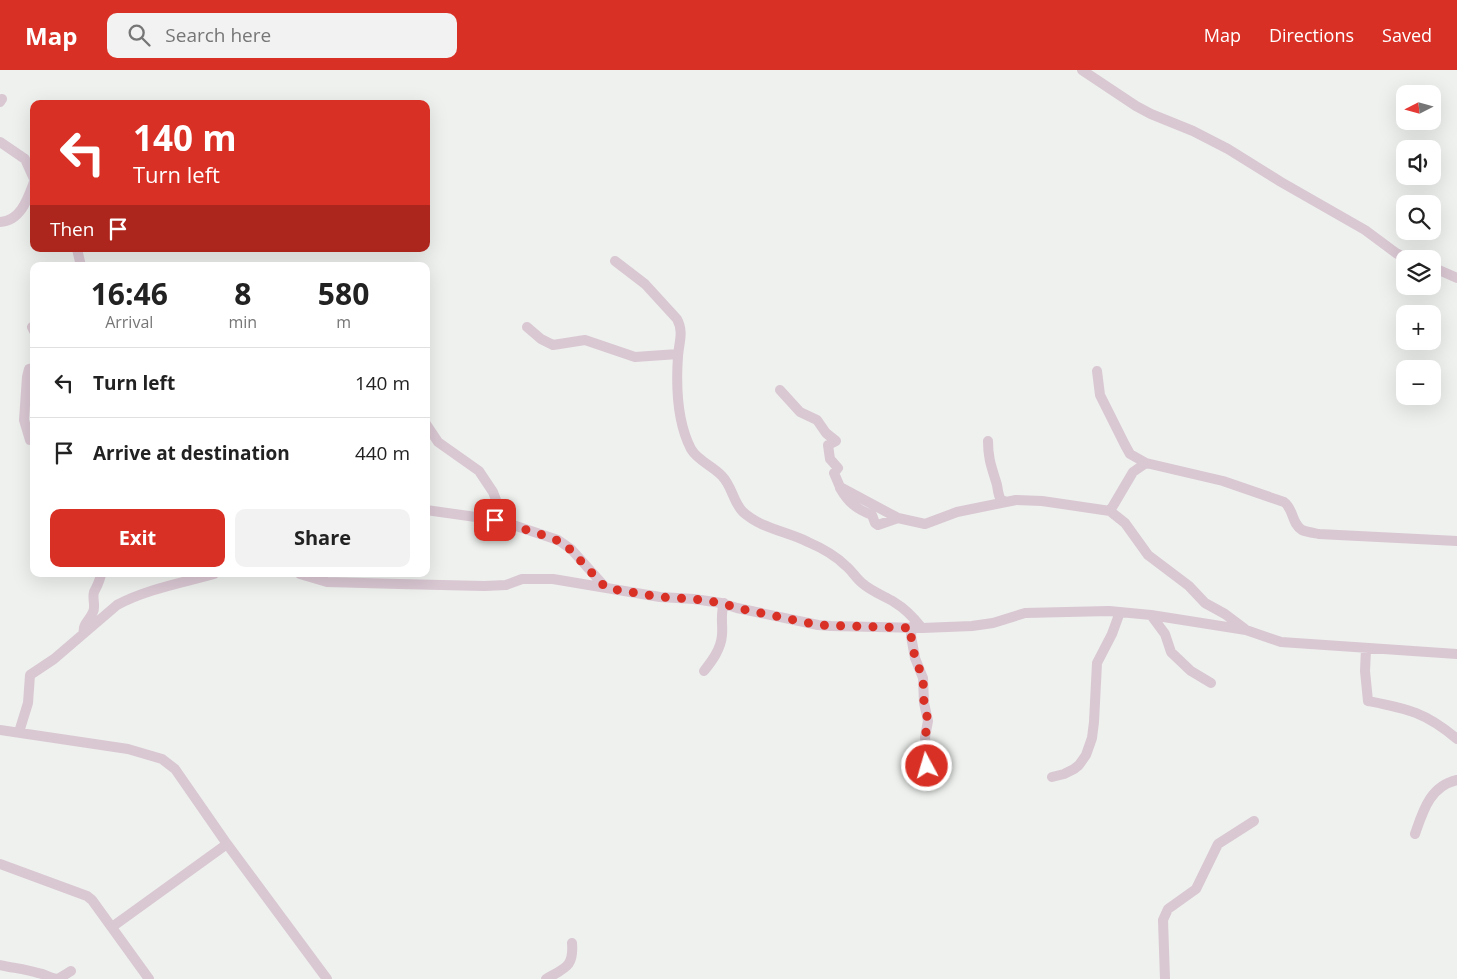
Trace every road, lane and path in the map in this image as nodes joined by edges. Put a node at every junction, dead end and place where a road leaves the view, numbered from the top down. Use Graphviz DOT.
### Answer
graph roads {
  1 [pos="1082,70"];
  2 [pos="0,142"];
  3 [pos="30,171"];
  4 [pos="30,193"];
  5 [pos="0,222"];
  6 [pos="1396,253"];
  7 [pos="616,261"];
  8 [pos="1441,271"];
  9 [pos="1457,278"];
  10 [pos="527,327"];
  11 [pos="678,354"];
  12 [pos="30,369"];
  13 [pos="1098,371"];
  14 [pos="780,390"];
  15 [pos="430,430"];
  16 [pos="30,440"];
  17 [pos="988,441"];
  18 [pos="1146,463"];
  19 [pos="840,487"];
  20 [pos="1004,501"];
  21 [pos="430,511"];
  22 [pos="1110,511"];
  23 [pos="898,518"];
  24 [pos="507,523"];
  25 [pos="1457,541"];
  26 [pos="100,577"];
  27 [pos="203,577"];
  28 [pos="310,577"];
  29 [pos="606,588"];
  30 [pos="724,604"];
  31 [pos="1120,612"];
  32 [pos="1152,615"];
  33 [pos="917,628"];
  34 [pos="1246,630"];
  35 [pos="84,633"];
  36 [pos="1366,649"];
  37 [pos="1457,654"];
  38 [pos="704,671"];
  39 [pos="1211,683"];
  40 [pos="0,730"];
  41 [pos="19,732"];
  42 [pos="1457,738"];
  43 [pos="927,766"];
  44 [pos="1052,777"];
  45 [pos="1457,780"];
  46 [pos="1254,821"];
  47 [pos="1416,834"];
  48 [pos="227,844"];
  49 [pos="0,864"];
  50 [pos="112,927"];
  51 [pos="572,943"];
  52 [pos="0,965"];
  53 [pos="71,971"];
  54 [pos="58,979"];
  55 [pos="149,979"];
  56 [pos="327,979"];
  57 [pos="546,979"];
  58 [pos="1165,979"];
  1 -- 6 [label="street"];
  2 -- 3 [label="street"];
  4 -- 5 [label="street"];
  7 -- 11 [label="street"];
  8 -- 9 [label="street"];
  10 -- 11 [label="street"];
  11 -- 33 [label="street"];
  12 -- 16 [label="street"];
  13 -- 18 [label="street"];
  14 -- 19 [label="street"];
  15 -- 24 [label="street"];
  17 -- 20 [label="street"];
  18 -- 22 [label="street"];
  18 -- 25 [label="street"];
  19 -- 23 [label="street"];
  19 -- 23 [label="street"];
  20 -- 22 [label="street"];
  20 -- 23 [label="street"];
  21 -- 24 [label="street"];
  22 -- 34 [label="street"];
  24 -- 29 [label="street"];
  26 -- 35 [label="street"];
  27 -- 35 [label="street"];
  28 -- 29 [label="street"];
  29 -- 30 [label="street"];
  30 -- 33 [label="street"];
  30 -- 38 [label="street"];
  31 -- 32 [label="street"];
  31 -- 33 [label="street"];
  31 -- 44 [label="street"];
  32 -- 34 [label="street"];
  32 -- 39 [label="street"];
  33 -- 43 [label="street"];
  34 -- 36 [label="street"];
  35 -- 41 [label="street"];
  36 -- 37 [label="street"];
  36 -- 42 [label="street"];
  40 -- 41 [label="street"];
  41 -- 48 [label="street"];
  45 -- 47 [label="street"];
  46 -- 58 [label="street"];
  48 -- 50 [label="street"];
  48 -- 56 [label="street"];
  49 -- 50 [label="street"];
  50 -- 55 [label="street"];
  51 -- 57 [label="street"];
  52 -- 54 [label="street"];
  53 -- 54 [label="street"];
}
